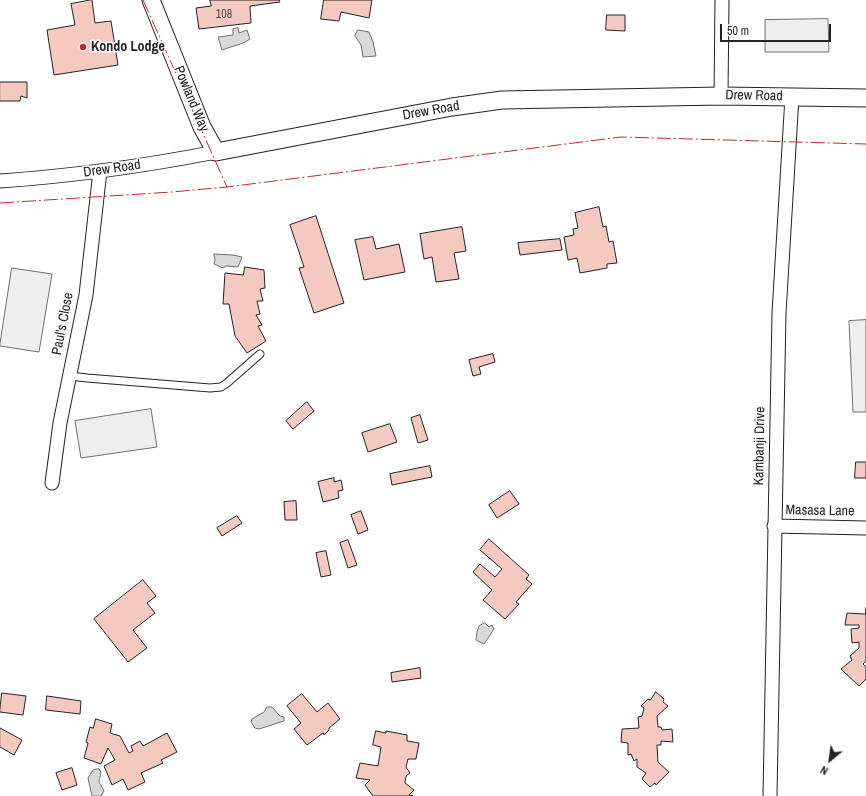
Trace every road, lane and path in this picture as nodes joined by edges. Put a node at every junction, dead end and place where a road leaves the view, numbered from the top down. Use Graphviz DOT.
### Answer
graph roads {
  1 [pos="151,0"];
  2 [pos="722,0"];
  3 [pos="721,96"];
  4 [pos="792,97"];
  5 [pos="866,98"];
  6 [pos="216,152"];
  7 [pos="100,171"];
  8 [pos="0,181"];
  9 [pos="260,354"];
  10 [pos="70,376"];
  11 [pos="52,483"];
  12 [pos="774,526"];
  13 [pos="866,528"];
  14 [pos="770,796"];
  1 -- 6 [label="street, Powland Way"];
  2 -- 3 [label="street"];
  3 -- 4 [label="street, Drew Road"];
  3 -- 6 [label="street, Drew Road"];
  4 -- 5 [label="street, Drew Road"];
  4 -- 12 [label="street, Kambanji Drive"];
  6 -- 7 [label="street, Drew Road"];
  7 -- 8 [label="street, Drew Road"];
  7 -- 10 [label="street, Paul's Close"];
  9 -- 10 [label="lane"];
  10 -- 11 [label="street, Paul's Close"];
  12 -- 13 [label="street, Masasa Lane"];
  12 -- 14 [label="street, Kambanji Drive"];
}
